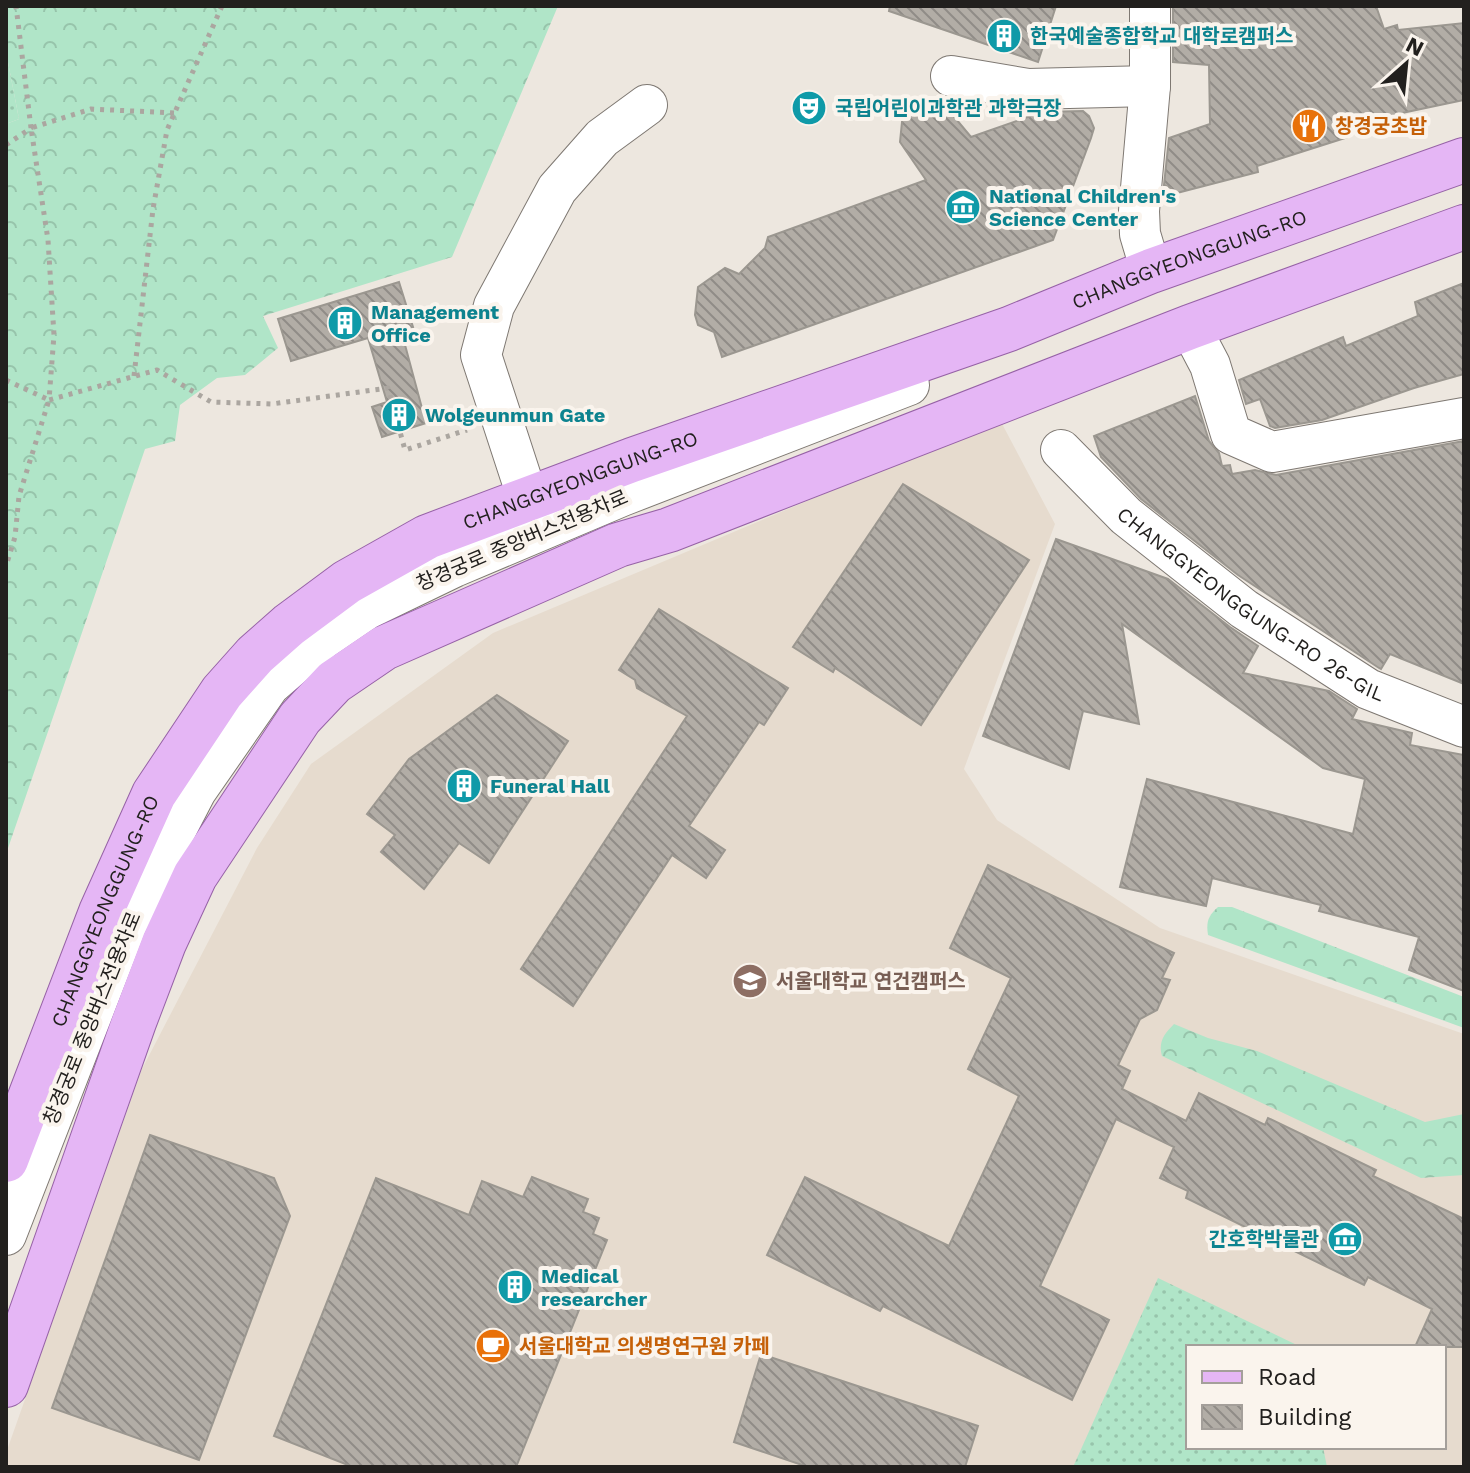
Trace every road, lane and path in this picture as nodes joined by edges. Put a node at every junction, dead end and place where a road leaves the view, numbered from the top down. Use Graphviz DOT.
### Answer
graph roads {
  1 [pos="16,6"];
  2 [pos="222,6"];
  3 [pos="1150,6"];
  4 [pos="951,76"];
  5 [pos="1150,86"];
  6 [pos="647,105"];
  7 [pos="174,113"];
  8 [pos="31,128"];
  9 [pos="6,145"];
  10 [pos="1464,160"];
  11 [pos="1356,199"];
  12 [pos="1464,227"];
  13 [pos="1151,271"];
  14 [pos="1190,327"];
  15 [pos="134,376"];
  16 [pos="6,380"];
  17 [pos="49,400"];
  18 [pos="1464,418"];
  19 [pos="502,419"];
  20 [pos="1061,450"];
  21 [pos="528,499"];
  22 [pos="6,566"];
  23 [pos="1464,727"];
  24 [pos="6,1160"];
  25 [pos="6,1235"];
  26 [pos="6,1385"];
  1 -- 8 [label="path"];
  2 -- 7 [label="path"];
  3 -- 5 [label="street"];
  4 -- 5 [label="street"];
  5 -- 13 [label="street"];
  6 -- 19 [label="street"];
  7 -- 8 [label="path"];
  7 -- 15 [label="path"];
  8 -- 9 [label="path"];
  8 -- 17 [label="path"];
  10 -- 11 [label="main road, CHANGGYEONGGUNG-RO"];
  11 -- 13 [label="main road, CHANGGYEONGGUNG-RO"];
  11 -- 25 [label="street, 창경궁로 중앙버스전용차로"];
  12 -- 14 [label="main road"];
  13 -- 21 [label="main road, CHANGGYEONGGUNG-RO"];
  14 -- 18 [label="street"];
  14 -- 26 [label="main road"];
  15 -- 17 [label="path"];
  15 -- 19 [label="path"];
  16 -- 17 [label="path"];
  17 -- 22 [label="path"];
  19 -- 21 [label="street"];
  20 -- 23 [label="street, CHANGGYEONGGUNG-RO 26-GIL"];
  21 -- 24 [label="main road, CHANGGYEONGGUNG-RO"];
}
